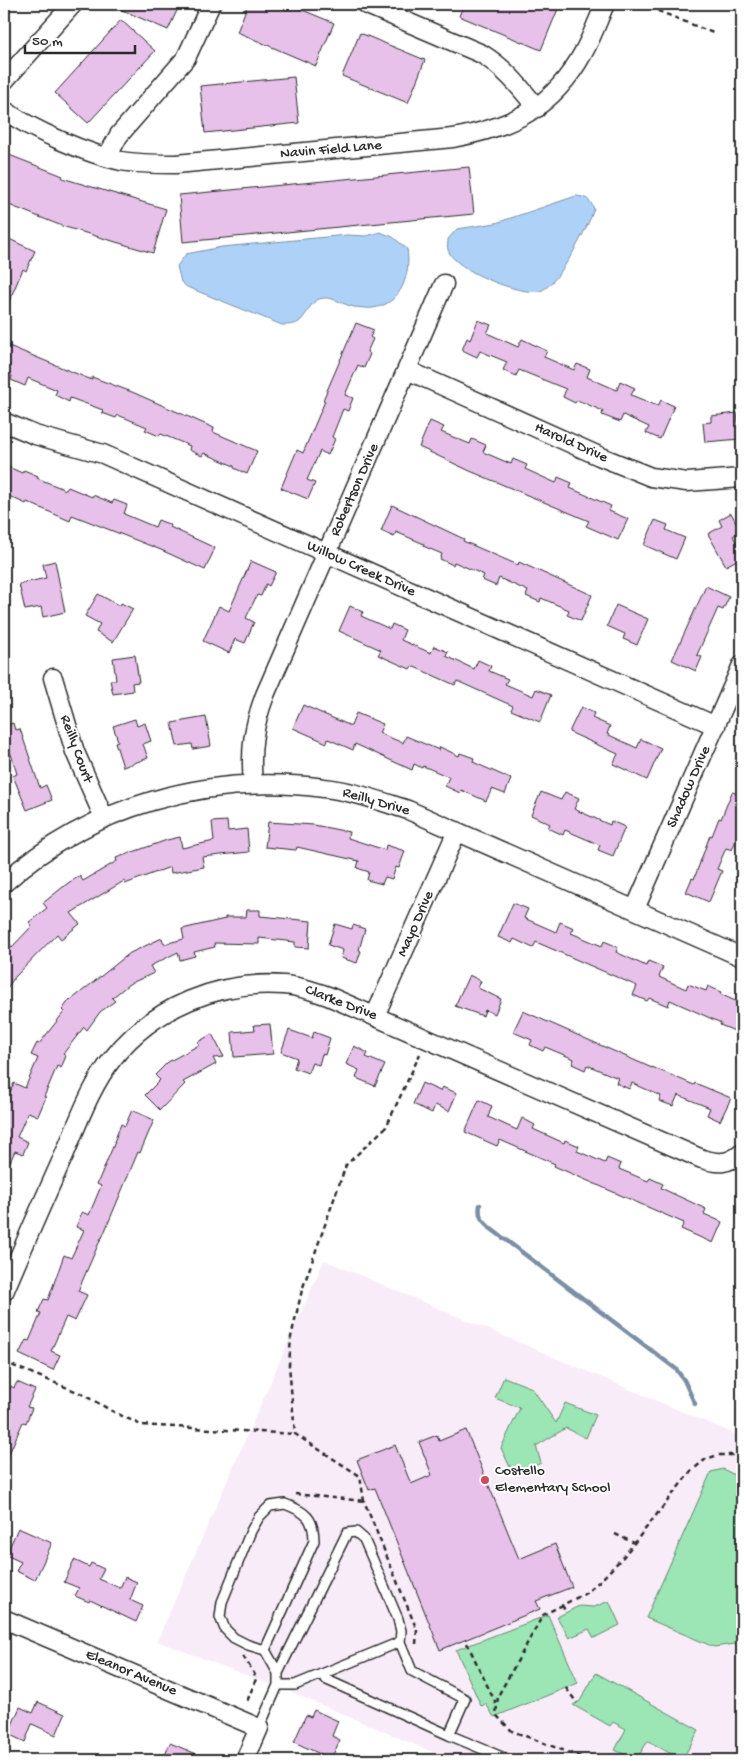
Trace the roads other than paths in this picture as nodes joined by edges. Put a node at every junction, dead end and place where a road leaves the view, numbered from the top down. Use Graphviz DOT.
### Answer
graph roads {
  1 [pos="73,4"];
  2 [pos="211,4"];
  3 [pos="365,4"];
  4 [pos="605,4"];
  5 [pos="6,74"];
  6 [pos="537,108"];
  7 [pos="4,110"];
  8 [pos="107,157"];
  9 [pos="444,284"];
  10 [pos="407,370"];
  11 [pos="4,422"];
  12 [pos="742,478"];
  13 [pos="327,554"];
  14 [pos="742,665"];
  15 [pos="53,678"];
  16 [pos="716,726"];
  17 [pos="253,784"];
  18 [pos="104,818"];
  19 [pos="457,831"];
  20 [pos="4,883"];
  21 [pos="635,909"];
  22 [pos="742,957"];
  23 [pos="375,1016"];
  24 [pos="736,1158"];
  25 [pos="4,1292"];
  26 [pos="4,1618"];
  27 [pos="400,1642"];
  28 [pos="265,1650"];
  29 [pos="278,1673"];
  30 [pos="321,1674"];
  31 [pos="278,1685"];
  32 [pos="259,1728"];
  33 [pos="449,1736"];
  34 [pos="245,1760"];
  35 [pos="509,1760"];
  1 -- 5 [label="street"];
  2 -- 8 [label="street"];
  3 -- 6 [label="street"];
  4 -- 6 [label="street, Navin Field Lane"];
  6 -- 8 [label="street, Navin Field Lane"];
  7 -- 8 [label="street, Navin Field Lane"];
  9 -- 10 [label="street, Robertson Drive"];
  10 -- 12 [label="street, Harold Drive"];
  10 -- 13 [label="street, Robertson Drive"];
  11 -- 13 [label="street, Willow Creek Drive"];
  13 -- 16 [label="street, Willow Creek Drive"];
  13 -- 17 [label="street, Robertson Drive"];
  14 -- 16 [label="street, Shadow Drive"];
  15 -- 18 [label="street, Reilly Court"];
  16 -- 21 [label="street, Shadow Drive"];
  17 -- 18 [label="street, Reilly Drive"];
  17 -- 19 [label="street, Reilly Drive"];
  18 -- 20 [label="street, Reilly Drive"];
  19 -- 21 [label="street, Reilly Drive"];
  19 -- 23 [label="street, Mayo Drive"];
  21 -- 22 [label="street, Reilly Drive"];
  23 -- 24 [label="street, Clarke Drive"];
  23 -- 25 [label="street, Clarke Drive"];
  26 -- 32 [label="street, Eleanor Avenue"];
  27 -- 29 [label="lane"];
  27 -- 30 [label="lane"];
  27 -- 33 [label="lane"];
  28 -- 28 [label="lane"];
  28 -- 29 [label="lane"];
  29 -- 31 [label="lane"];
  30 -- 31 [label="lane"];
  30 -- 33 [label="lane"];
  31 -- 32 [label="lane"];
  32 -- 34 [label="street"];
  33 -- 35 [label="lane"];
}
